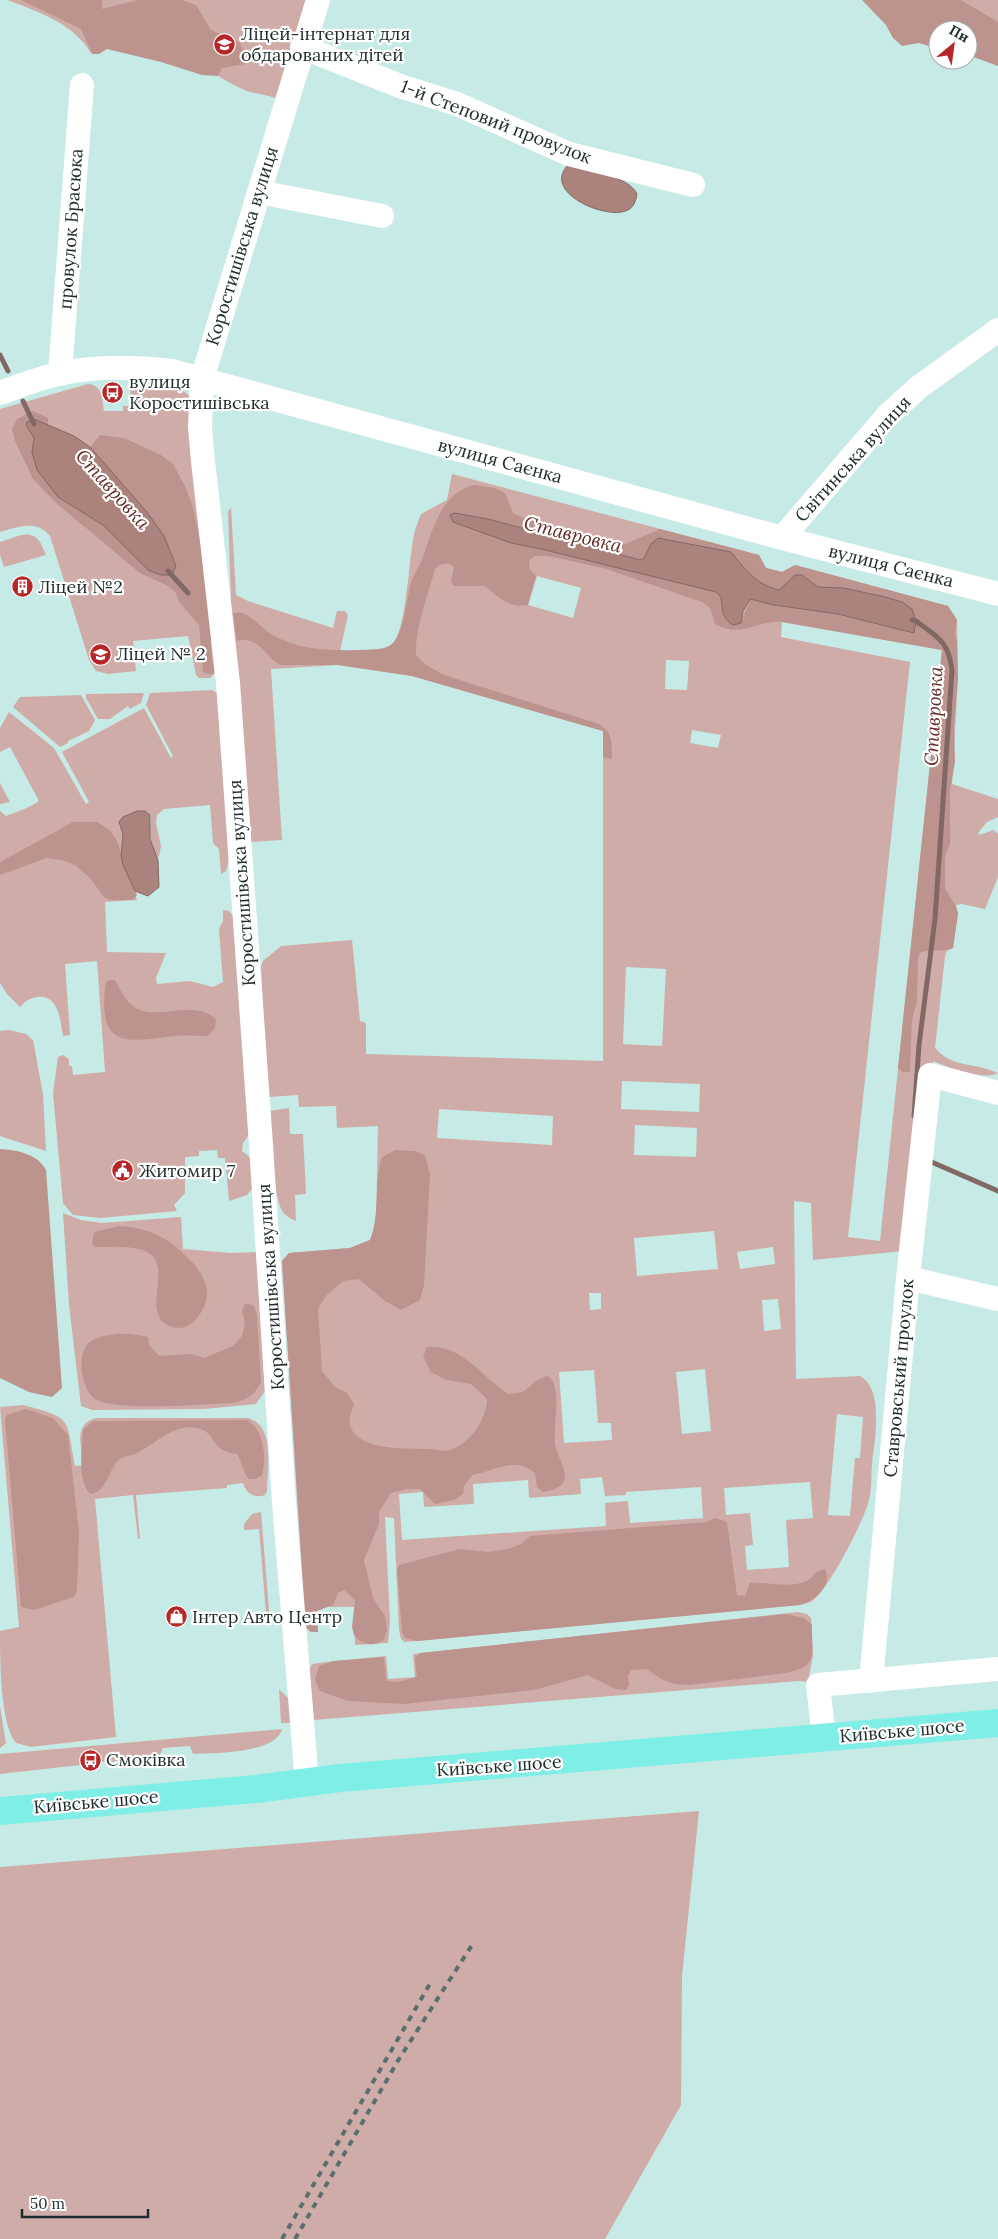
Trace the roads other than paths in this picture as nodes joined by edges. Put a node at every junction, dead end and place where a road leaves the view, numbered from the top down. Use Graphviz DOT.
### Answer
graph roads {
  1 [pos="318,0"];
  2 [pos="302,47"];
  3 [pos="82,85"];
  4 [pos="693,185"];
  5 [pos="259,192"];
  6 [pos="382,216"];
  7 [pos="998,330"];
  8 [pos="60,374"];
  9 [pos="202,379"];
  10 [pos="0,393"];
  11 [pos="782,538"];
  12 [pos="998,594"];
  13 [pos="998,1093"];
  14 [pos="908,1278"];
  15 [pos="998,1299"];
  16 [pos="998,1669"];
  17 [pos="871,1681"];
  18 [pos="998,1723"];
  19 [pos="824,1738"];
  20 [pos="306,1782"];
  21 [pos="0,1811"];
  1 -- 2 [label="street, Коростишівська вулиця"];
  2 -- 4 [label="street, 1-й Степовий провулок"];
  2 -- 5 [label="street, Коростишівська вулиця"];
  3 -- 8 [label="street, провулок Брасюка"];
  5 -- 6 [label="street"];
  5 -- 9 [label="street, Коростишівська вулиця"];
  7 -- 11 [label="street, Світинська вулиця"];
  8 -- 9 [label="street, вулиця Саєнка"];
  8 -- 10 [label="street, вулиця Саєнка"];
  9 -- 11 [label="street, вулиця Саєнка"];
  9 -- 20 [label="street, Коростишівська вулиця"];
  11 -- 12 [label="street, вулиця Саєнка"];
  13 -- 14 [label="street, Ставровський проулок"];
  14 -- 15 [label="street"];
  14 -- 17 [label="street, Ставровський проулок"];
  16 -- 17 [label="street"];
  17 -- 19 [label="street"];
  18 -- 19 [label="main road, Київське шосе"];
  19 -- 20 [label="main road, Київське шосе"];
  20 -- 21 [label="main road, Київське шосе"];
}
